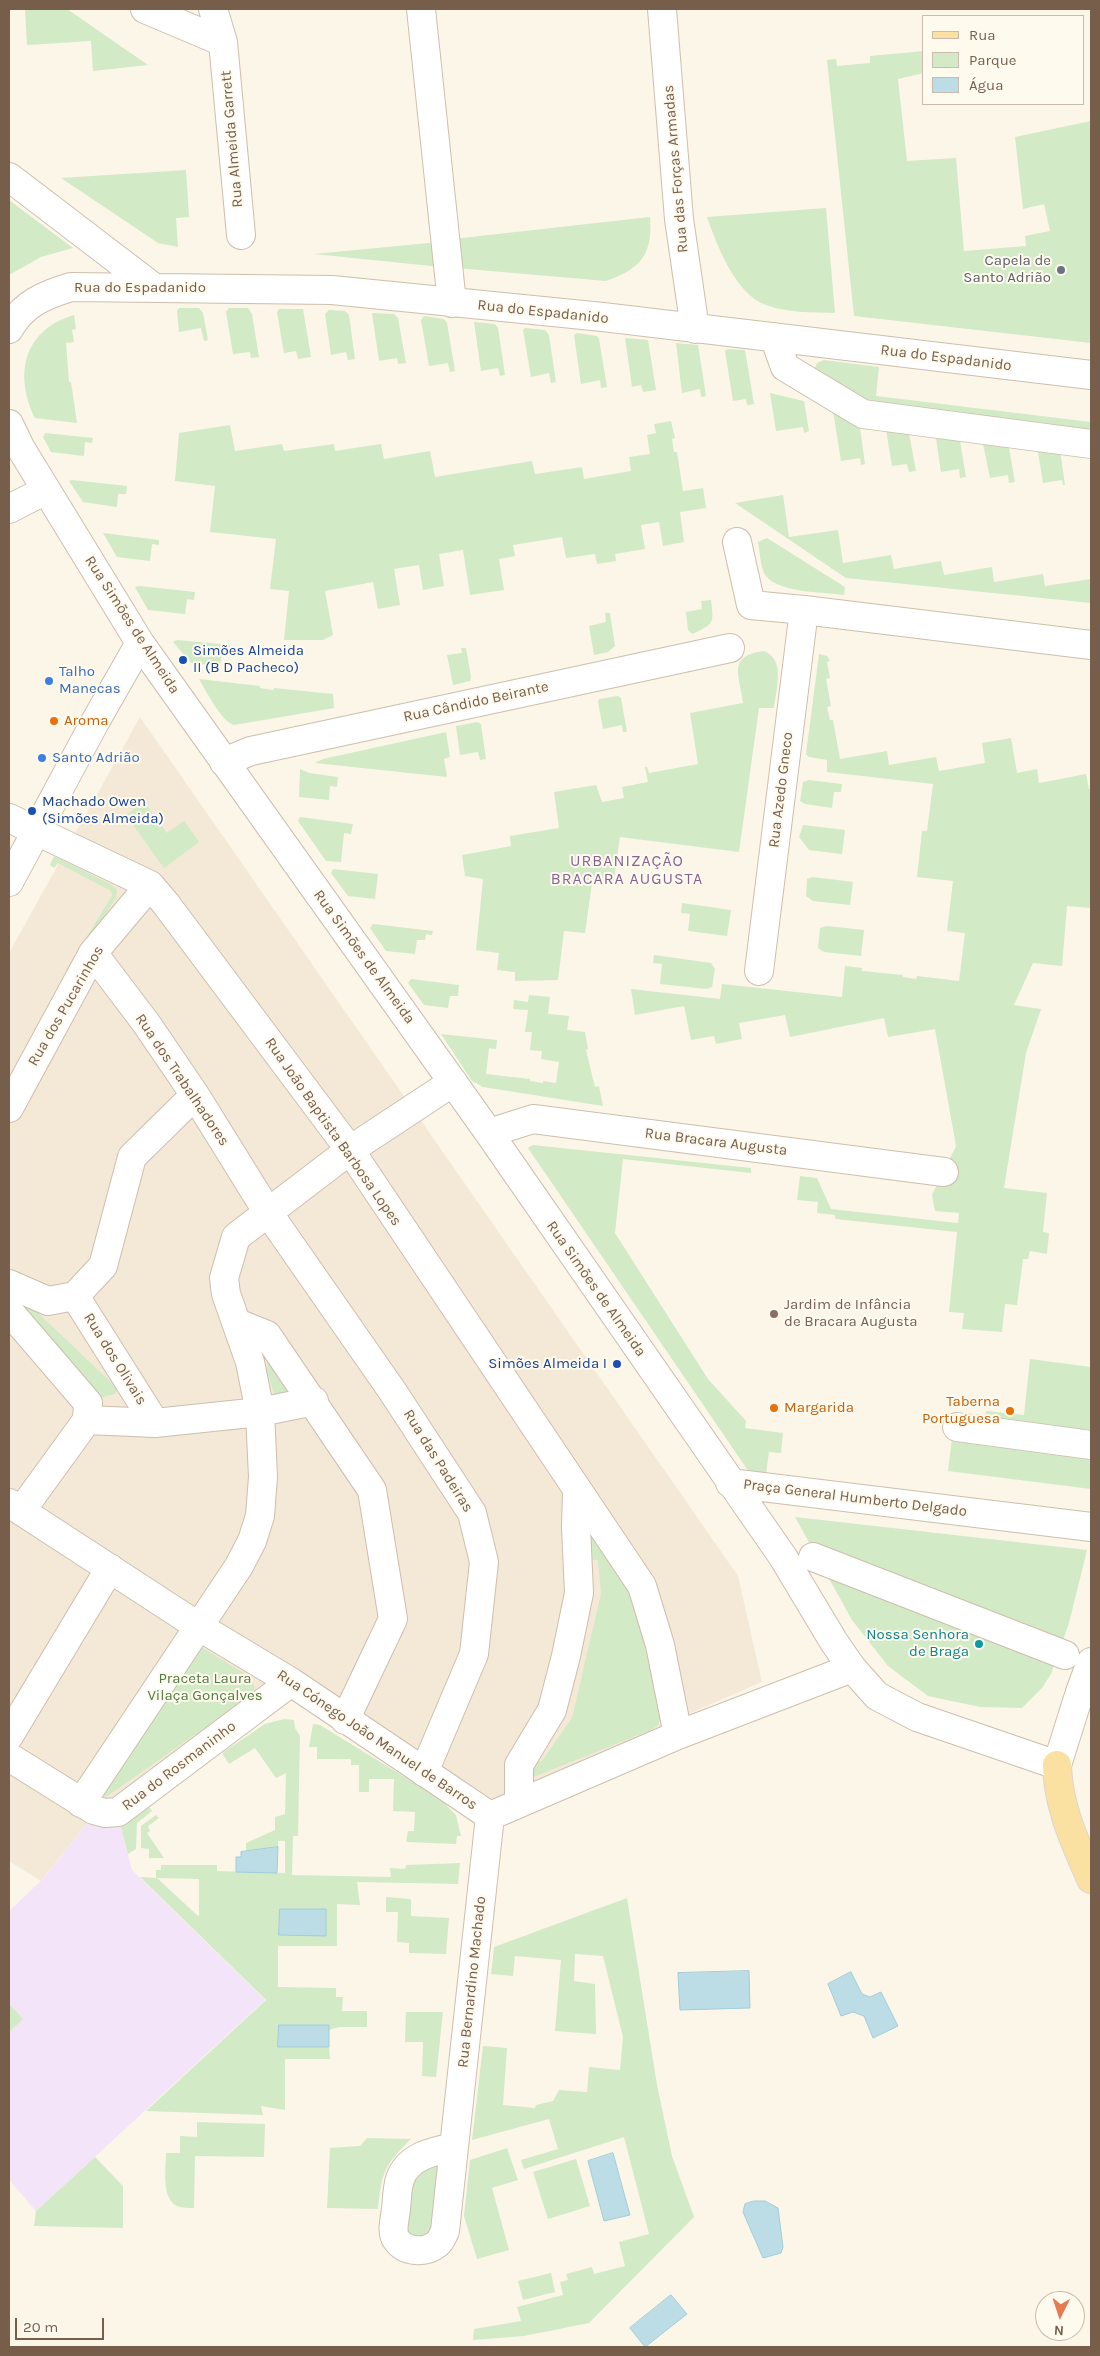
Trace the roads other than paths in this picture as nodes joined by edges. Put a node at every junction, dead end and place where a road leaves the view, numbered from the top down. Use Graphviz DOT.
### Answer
graph roads {
  1 [pos="145,9"];
  2 [pos="213,9"];
  3 [pos="421,9"];
  4 [pos="662,9"];
  5 [pos="224,42"];
  6 [pos="9,177"];
  7 [pos="241,235"];
  8 [pos="153,287"];
  9 [pos="452,303"];
  10 [pos="9,329"];
  11 [pos="695,329"];
  12 [pos="774,337"];
  13 [pos="1091,376"];
  14 [pos="12,443"];
  15 [pos="1091,444"];
  16 [pos="46,490"];
  17 [pos="9,509"];
  18 [pos="737,542"];
  19 [pos="804,610"];
  20 [pos="140,643"];
  21 [pos="1091,645"];
  22 [pos="730,648"];
  23 [pos="224,762"];
  24 [pos="9,818"];
  25 [pos="36,832"];
  26 [pos="9,882"];
  27 [pos="150,885"];
  28 [pos="93,953"];
  29 [pos="759,971"];
  30 [pos="453,1082"];
  31 [pos="195,1095"];
  32 [pos="9,1108"];
  33 [pos="489,1133"];
  34 [pos="350,1150"];
  35 [pos="944,1172"];
  36 [pos="267,1211"];
  37 [pos="9,1284"];
  38 [pos="75,1296"];
  39 [pos="9,1311"];
  40 [pos="236,1323"];
  41 [pos="314,1402"];
  42 [pos="260,1412"];
  43 [pos="87,1420"];
  44 [pos="156,1423"];
  45 [pos="957,1427"];
  46 [pos="1091,1445"];
  47 [pos="730,1483"];
  48 [pos="577,1491"];
  49 [pos="15,1507"];
  50 [pos="1091,1527"];
  51 [pos="813,1557"];
  52 [pos="110,1568"];
  53 [pos="198,1626"];
  54 [pos="1078,1658"];
  55 [pos="852,1668"];
  56 [pos="292,1682"];
  57 [pos="345,1720"];
  58 [pos="678,1735"];
  59 [pos="9,1736"];
  60 [pos="9,1756"];
  61 [pos="1057,1766"];
  62 [pos="424,1772"];
  63 [pos="81,1803"];
  64 [pos="518,1803"];
  65 [pos="490,1816"];
  66 [pos="1091,1879"];
  67 [pos="454,2147"];
  1 -- 5 [label="street"];
  2 -- 5 [label="street, Rua Almeida Garrett"];
  3 -- 9 [label="street"];
  4 -- 11 [label="street, Rua das Forças Armadas"];
  5 -- 7 [label="street, Rua Almeida Garrett"];
  6 -- 8 [label="street"];
  8 -- 9 [label="street, Rua do Espadanido"];
  8 -- 10 [label="street, Rua do Espadanido"];
  9 -- 11 [label="street, Rua do Espadanido"];
  11 -- 12 [label="street, Rua do Espadanido"];
  12 -- 13 [label="street, Rua do Espadanido"];
  12 -- 15 [label="street"];
  14 -- 16 [label="street, Rua Simões de Almeida"];
  16 -- 17 [label="street"];
  16 -- 20 [label="street, Rua Simões de Almeida"];
  18 -- 19 [label="street"];
  19 -- 21 [label="street"];
  19 -- 29 [label="street, Rua Azedo Gneco"];
  20 -- 23 [label="street, Rua Simões de Almeida"];
  20 -- 25 [label="street"];
  22 -- 23 [label="street, Rua Cândido Beirante"];
  23 -- 30 [label="street, Rua Simões de Almeida"];
  24 -- 25 [label="street, Rua João Baptista Barbosa Lopes"];
  25 -- 26 [label="street"];
  25 -- 27 [label="street, Rua João Baptista Barbosa Lopes"];
  27 -- 28 [label="street, Rua dos Pucarinhos"];
  27 -- 34 [label="street, Rua João Baptista Barbosa Lopes"];
  28 -- 31 [label="street, Rua dos Trabalhadores"];
  28 -- 32 [label="street, Rua dos Pucarinhos"];
  30 -- 33 [label="street, Rua Simões de Almeida"];
  30 -- 34 [label="street"];
  31 -- 36 [label="street, Rua dos Trabalhadores"];
  31 -- 38 [label="street, Rua dos Olivais"];
  33 -- 35 [label="street, Rua Bracara Augusta"];
  33 -- 47 [label="street, Rua Simões de Almeida"];
  34 -- 36 [label="street"];
  34 -- 48 [label="street, Rua João Baptista Barbosa Lopes"];
  36 -- 40 [label="street"];
  36 -- 62 [label="street, Rua das Padeiras"];
  37 -- 38 [label="street, Rua dos Olivais"];
  38 -- 44 [label="street, Rua dos Olivais"];
  39 -- 43 [label="street"];
  40 -- 41 [label="street"];
  40 -- 42 [label="street"];
  41 -- 42 [label="street"];
  41 -- 57 [label="street"];
  42 -- 44 [label="street"];
  42 -- 53 [label="street"];
  43 -- 44 [label="street"];
  43 -- 49 [label="street"];
  45 -- 46 [label="street"];
  47 -- 50 [label="street, Praça General Humberto Delgado"];
  47 -- 55 [label="street, Praça General Humberto Delgado"];
  48 -- 58 [label="street, Rua João Baptista Barbosa Lopes"];
  48 -- 64 [label="street"];
  49 -- 52 [label="street, Rua Cónego João Manuel de Barros"];
  51 -- 54 [label="street"];
  52 -- 53 [label="street, Rua Cónego João Manuel de Barros"];
  52 -- 59 [label="street"];
  53 -- 56 [label="street, Rua Cónego João Manuel de Barros"];
  53 -- 63 [label="street"];
  54 -- 61 [label="street"];
  55 -- 58 [label="street, Rua Cónego João Manuel de Barros"];
  55 -- 61 [label="street, Praça General Humberto Delgado"];
  56 -- 57 [label="street, Rua Cónego João Manuel de Barros"];
  56 -- 63 [label="street, Rua do Rosmaninho"];
  57 -- 62 [label="street, Rua Cónego João Manuel de Barros"];
  58 -- 64 [label="street, Rua Cónego João Manuel de Barros"];
  60 -- 63 [label="street, Rua do Rosmaninho"];
  61 -- 66 [label="main road"];
  62 -- 65 [label="street, Rua Cónego João Manuel de Barros"];
  64 -- 65 [label="street, Rua Cónego João Manuel de Barros"];
  65 -- 67 [label="street, Rua Bernardino Machado"];
}
